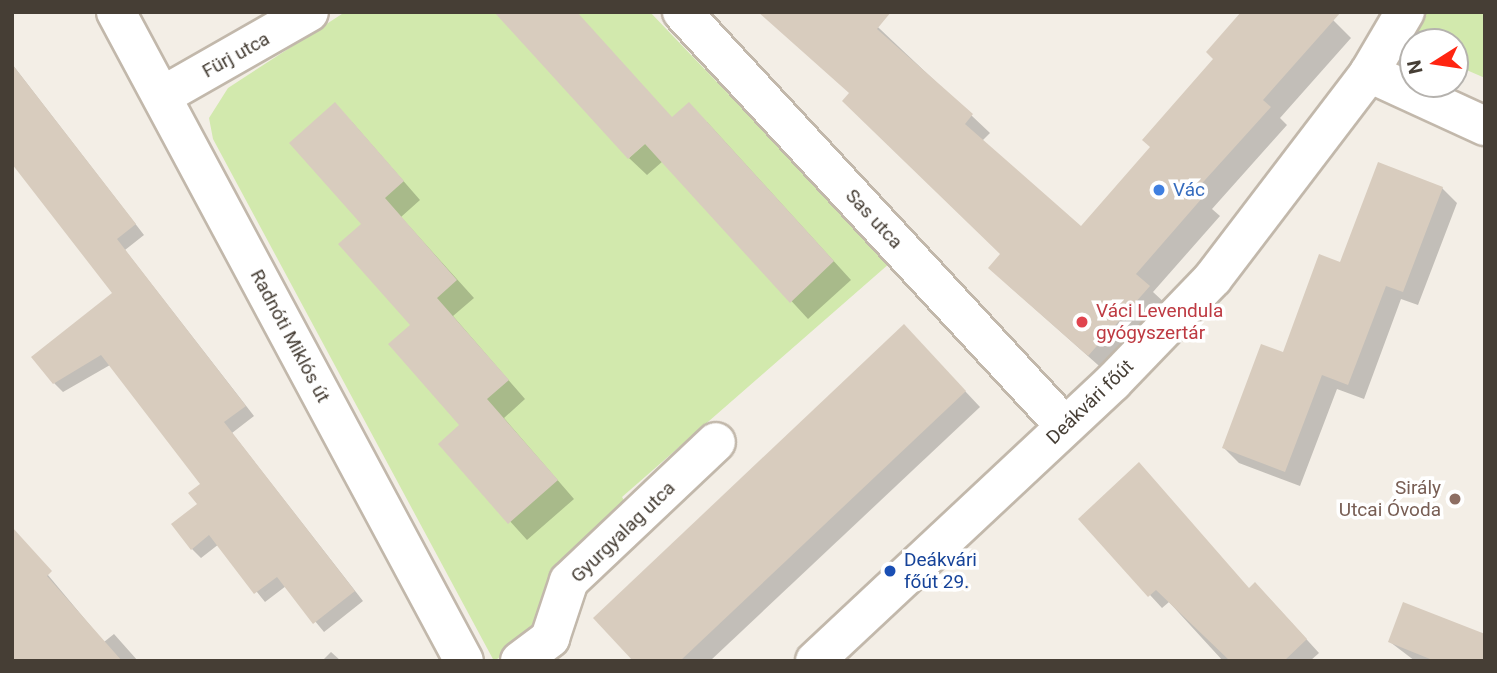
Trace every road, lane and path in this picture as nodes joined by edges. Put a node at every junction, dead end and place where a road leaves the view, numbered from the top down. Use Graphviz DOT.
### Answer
graph roads {
  1 [pos="116,12"];
  2 [pos="309,12"];
  3 [pos="682,12"];
  4 [pos="1405,12"];
  5 [pos="1369,72"];
  6 [pos="162,96"];
  7 [pos="1485,126"];
  8 [pos="1065,426"];
  9 [pos="716,442"];
  10 [pos="464,661"];
  11 [pos="520,661"];
  12 [pos="815,661"];
  1 -- 6 [label="street, Radnóti Miklós út"];
  2 -- 6 [label="street, Fürj utca"];
  3 -- 8 [label="street, Sas utca"];
  4 -- 5 [label="street, Deákvári főút"];
  5 -- 7 [label="street"];
  5 -- 8 [label="street, Deákvári főút"];
  6 -- 10 [label="street, Radnóti Miklós út"];
  8 -- 12 [label="street, Deákvári főút"];
  9 -- 11 [label="street, Gyurgyalag utca"];
}
